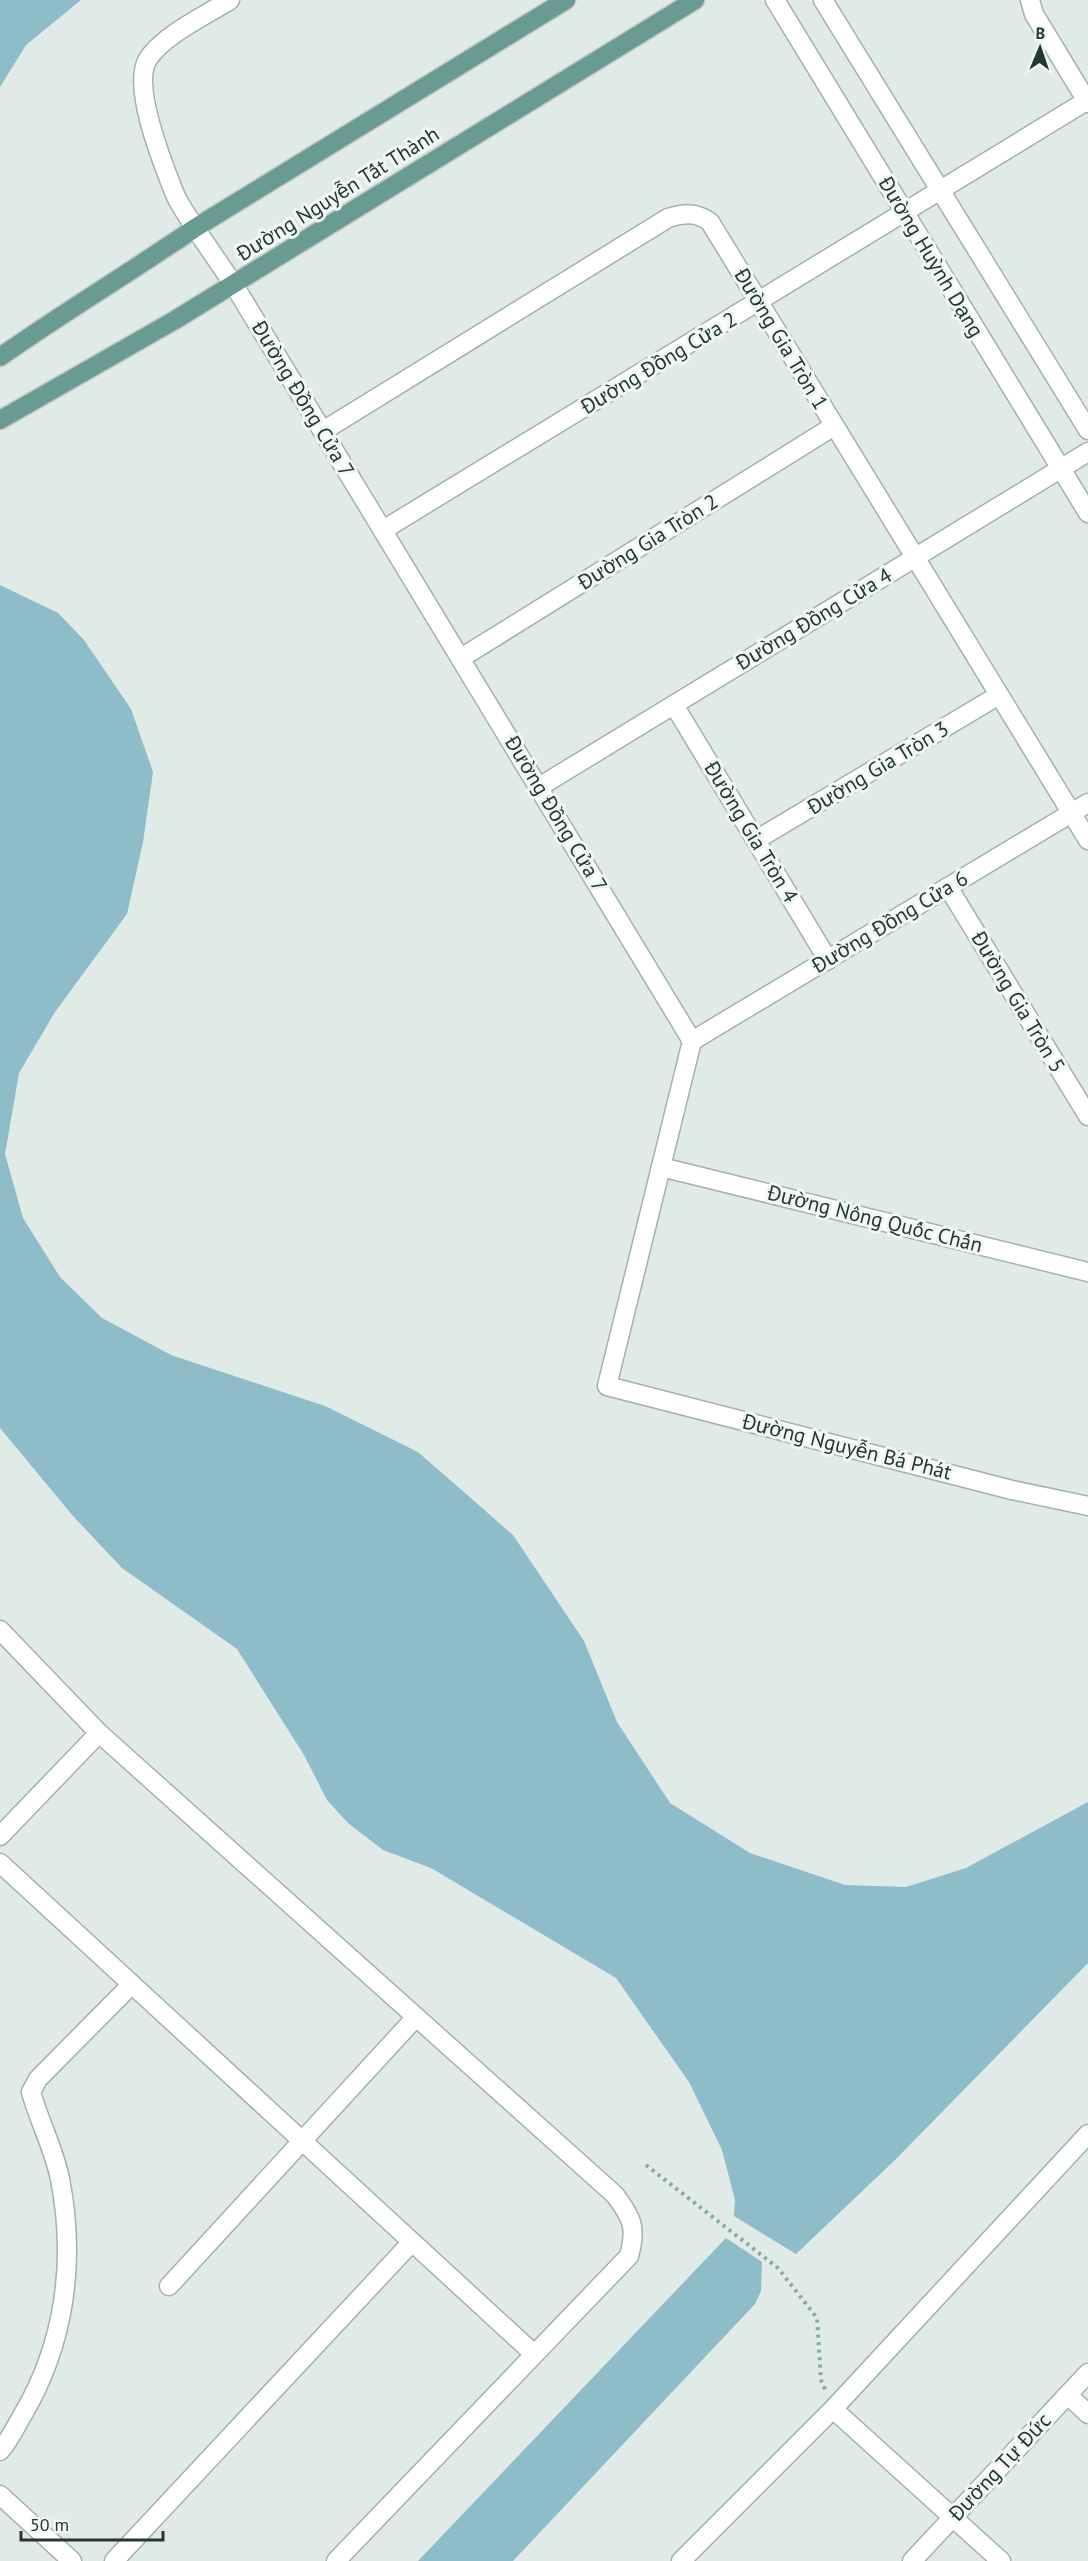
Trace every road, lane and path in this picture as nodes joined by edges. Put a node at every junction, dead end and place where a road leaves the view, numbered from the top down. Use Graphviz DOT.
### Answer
graph roads {
  1 [pos="230,0"];
  2 [pos="566,0"];
  3 [pos="695,0"];
  4 [pos="775,0"];
  5 [pos="823,0"];
  6 [pos="1030,0"];
  7 [pos="1088,101"];
  8 [pos="940,190"];
  9 [pos="905,213"];
  10 [pos="195,228"];
  11 [pos="234,285"];
  12 [pos="758,303"];
  13 [pos="0,357"];
  14 [pos="0,420"];
  15 [pos="834,426"];
  16 [pos="1088,430"];
  17 [pos="323,431"];
  18 [pos="1088,452"];
  19 [pos="1060,468"];
  20 [pos="1088,513"];
  21 [pos="383,530"];
  22 [pos="915,557"];
  23 [pos="461,658"];
  24 [pos="999,695"];
  25 [pos="674,705"];
  26 [pos="539,787"];
  27 [pos="1088,803"];
  28 [pos="1072,813"];
  29 [pos="756,840"];
  30 [pos="1088,840"];
  31 [pos="948,887"];
  32 [pos="828,960"];
  33 [pos="692,1041"];
  34 [pos="1088,1116"];
  35 [pos="661,1167"];
  36 [pos="1088,1272"];
  37 [pos="1088,1506"];
  38 [pos="0,1630"];
  39 [pos="99,1733"];
  40 [pos="0,1836"];
  41 [pos="0,1863"];
  42 [pos="132,1984"];
  43 [pos="417,2017"];
  44 [pos="1088,2134"];
  45 [pos="302,2141"];
  46 [pos="646,2165"];
  47 [pos="412,2242"];
  48 [pos="170,2286"];
  49 [pos="534,2354"];
  50 [pos="1088,2373"];
  51 [pos="1068,2395"];
  52 [pos="833,2409"];
  53 [pos="1088,2414"];
  54 [pos="0,2451"];
  55 [pos="0,2495"];
  56 [pos="952,2517"];
  57 [pos="72,2561"];
  58 [pos="114,2561"];
  59 [pos="336,2561"];
  60 [pos="681,2561"];
  61 [pos="912,2561"];
  62 [pos="1001,2561"];
  1 -- 10 [label="street, Đường Đồng Cửa 7"];
  2 -- 10 [label="main road"];
  3 -- 11 [label="main road, Đường Nguyễn Tất Thành"];
  4 -- 9 [label="street, Đường Huỳnh Dạng"];
  5 -- 8 [label="street, Đường Huỳnh Dạng"];
  6 -- 7 [label="street"];
  7 -- 8 [label="street, Đường Đồng Cửa 2"];
  8 -- 9 [label="street, Đường Đồng Cửa 2"];
  8 -- 16 [label="street, Đường Huỳnh Dạng"];
  9 -- 12 [label="street, Đường Đồng Cửa 2"];
  9 -- 19 [label="street, Đường Huỳnh Dạng"];
  10 -- 11 [label="street, Đường Đồng Cửa 7"];
  10 -- 13 [label="main road"];
  11 -- 14 [label="main road, Đường Nguyễn Tất Thành"];
  11 -- 17 [label="street, Đường Đồng Cửa 7"];
  12 -- 15 [label="street, Đường Gia Tròn 1"];
  12 -- 17 [label="street, Đường Gia Tròn 1"];
  12 -- 21 [label="street, Đường Đồng Cửa 2"];
  15 -- 22 [label="street, Đường Gia Tròn 1"];
  15 -- 23 [label="street, Đường Gia Tròn 2"];
  17 -- 21 [label="street, Đường Đồng Cửa 7"];
  18 -- 19 [label="street, Đường Đồng Cửa 4"];
  19 -- 20 [label="street, Đường Huỳnh Dạng"];
  19 -- 22 [label="street, Đường Đồng Cửa 4"];
  21 -- 23 [label="street, Đường Đồng Cửa 7"];
  22 -- 24 [label="street, Đường Gia Tròn 1"];
  22 -- 25 [label="street, Đường Đồng Cửa 4"];
  23 -- 26 [label="street, Đường Đồng Cửa 7"];
  24 -- 28 [label="street, Đường Gia Tròn 1"];
  24 -- 29 [label="street, Đường Gia Tròn 3"];
  25 -- 26 [label="street, Đường Đồng Cửa 4"];
  25 -- 29 [label="street, Đường Gia Tròn 4"];
  26 -- 33 [label="street, Đường Đồng Cửa 7"];
  27 -- 28 [label="street, Đường Đồng Cửa 6"];
  28 -- 30 [label="street, Đường Gia Tròn 1"];
  28 -- 31 [label="street, Đường Đồng Cửa 6"];
  29 -- 32 [label="street, Đường Gia Tròn 4"];
  31 -- 32 [label="street, Đường Đồng Cửa 6"];
  31 -- 34 [label="street, Đường Gia Tròn 5"];
  32 -- 33 [label="street, Đường Đồng Cửa 6"];
  33 -- 35 [label="street"];
  35 -- 36 [label="street, Đường Nông Quốc Chấn"];
  35 -- 37 [label="street, Đường Nguyễn Bá Phát"];
  38 -- 39 [label="street"];
  39 -- 40 [label="street"];
  39 -- 43 [label="street"];
  41 -- 42 [label="street"];
  42 -- 45 [label="street"];
  42 -- 54 [label="street"];
  43 -- 45 [label="street"];
  43 -- 49 [label="street"];
  44 -- 52 [label="street"];
  45 -- 47 [label="street"];
  45 -- 48 [label="street"];
  46 -- 52 [label="path"];
  47 -- 49 [label="street"];
  47 -- 58 [label="street"];
  49 -- 59 [label="street"];
  50 -- 51 [label="street, Đường Tự Đức"];
  51 -- 53 [label="street"];
  51 -- 56 [label="street, Đường Tự Đức"];
  52 -- 56 [label="street"];
  52 -- 60 [label="street"];
  55 -- 57 [label="street"];
  56 -- 61 [label="street, Đường Tự Đức"];
  56 -- 62 [label="street"];
}
